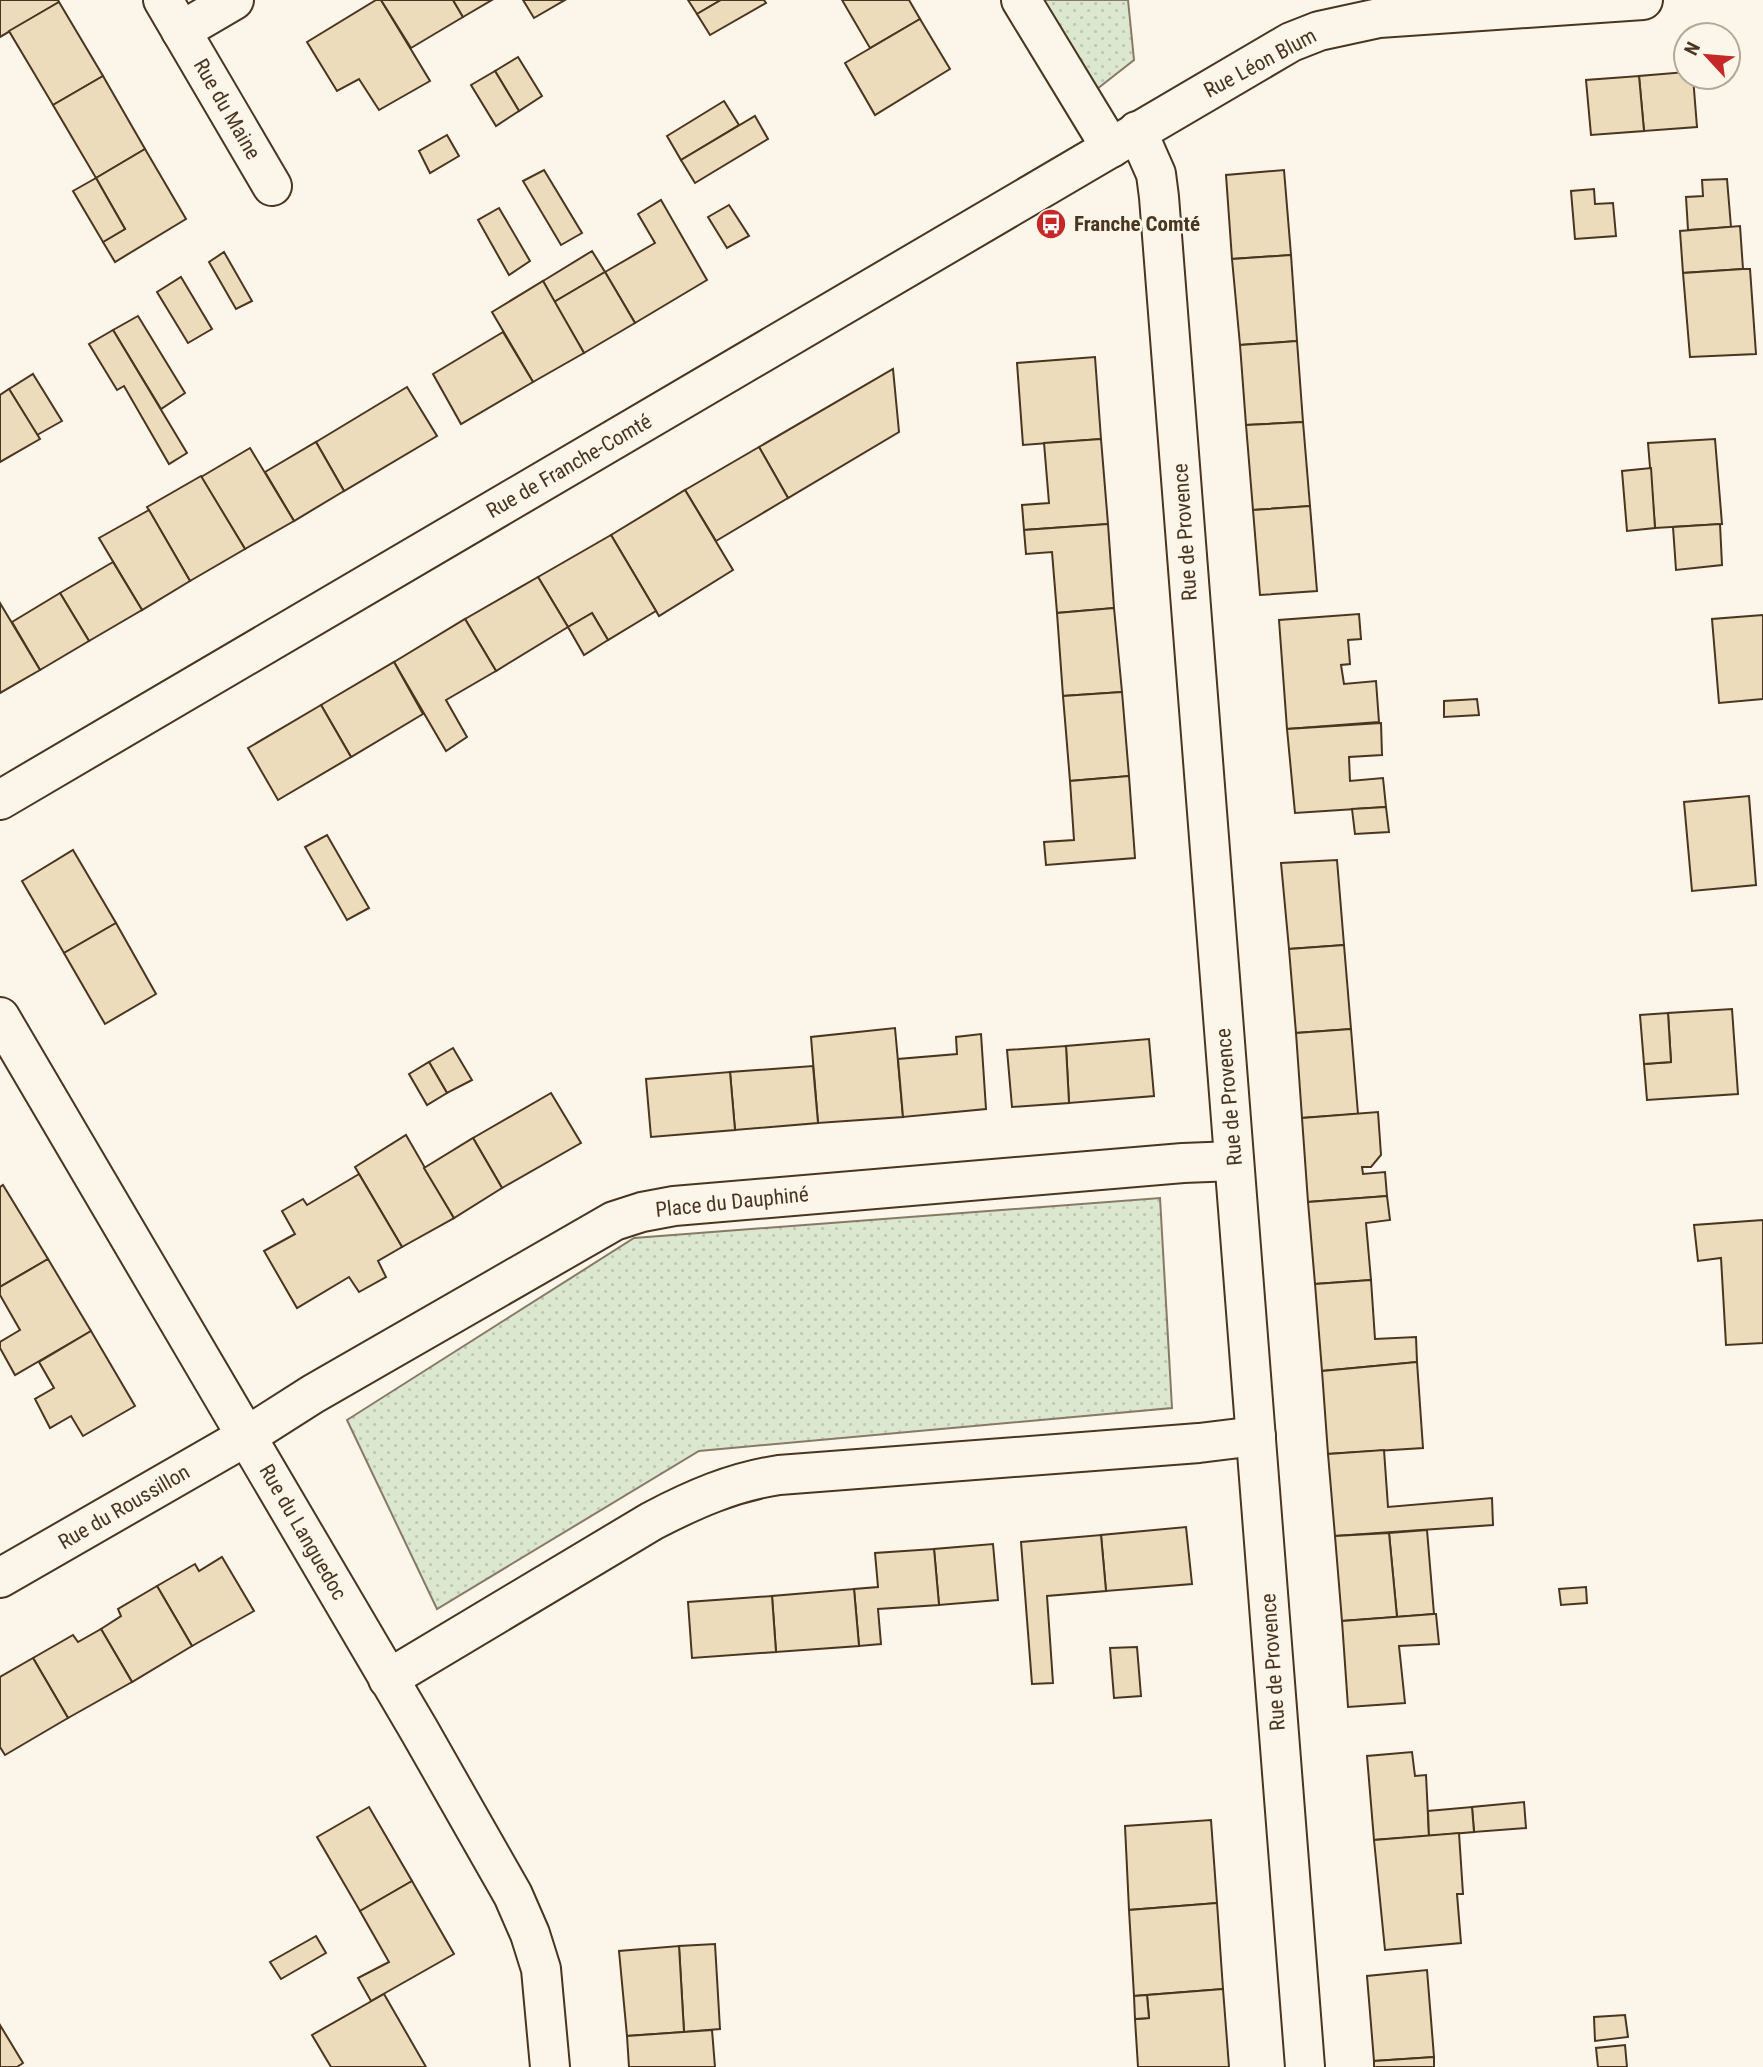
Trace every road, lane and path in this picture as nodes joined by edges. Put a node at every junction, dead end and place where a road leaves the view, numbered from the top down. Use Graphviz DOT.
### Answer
graph roads {
  1 [pos="234,0"];
  2 [pos="1021,0"];
  3 [pos="1643,0"];
  4 [pos="172,16"];
  5 [pos="1124,140"];
  6 [pos="272,186"];
  7 [pos="0,800"];
  8 [pos="0,1017"];
  9 [pos="1234,1161"];
  10 [pos="247,1436"];
  11 [pos="1256,1436"];
  12 [pos="0,1578"];
  13 [pos="388,1679"];
  14 [pos="550,2067"];
  15 [pos="1305,2067"];
  1 -- 4 [label="street, Rue du Maine"];
  2 -- 5 [label="street, Rue de Provence"];
  3 -- 5 [label="street, Rue Léon Blum"];
  4 -- 6 [label="street, Rue du Maine"];
  5 -- 7 [label="street, Rue de Franche-Comté"];
  5 -- 9 [label="street, Rue de Provence"];
  8 -- 10 [label="street, Rue du Languedoc"];
  9 -- 10 [label="street, Place du Dauphiné"];
  9 -- 11 [label="street, Rue de Provence"];
  10 -- 12 [label="street, Rue du Roussillon"];
  10 -- 13 [label="street, Rue du Languedoc"];
  11 -- 13 [label="street"];
  11 -- 15 [label="street, Rue de Provence"];
  13 -- 14 [label="street, Rue du Languedoc"];
}
